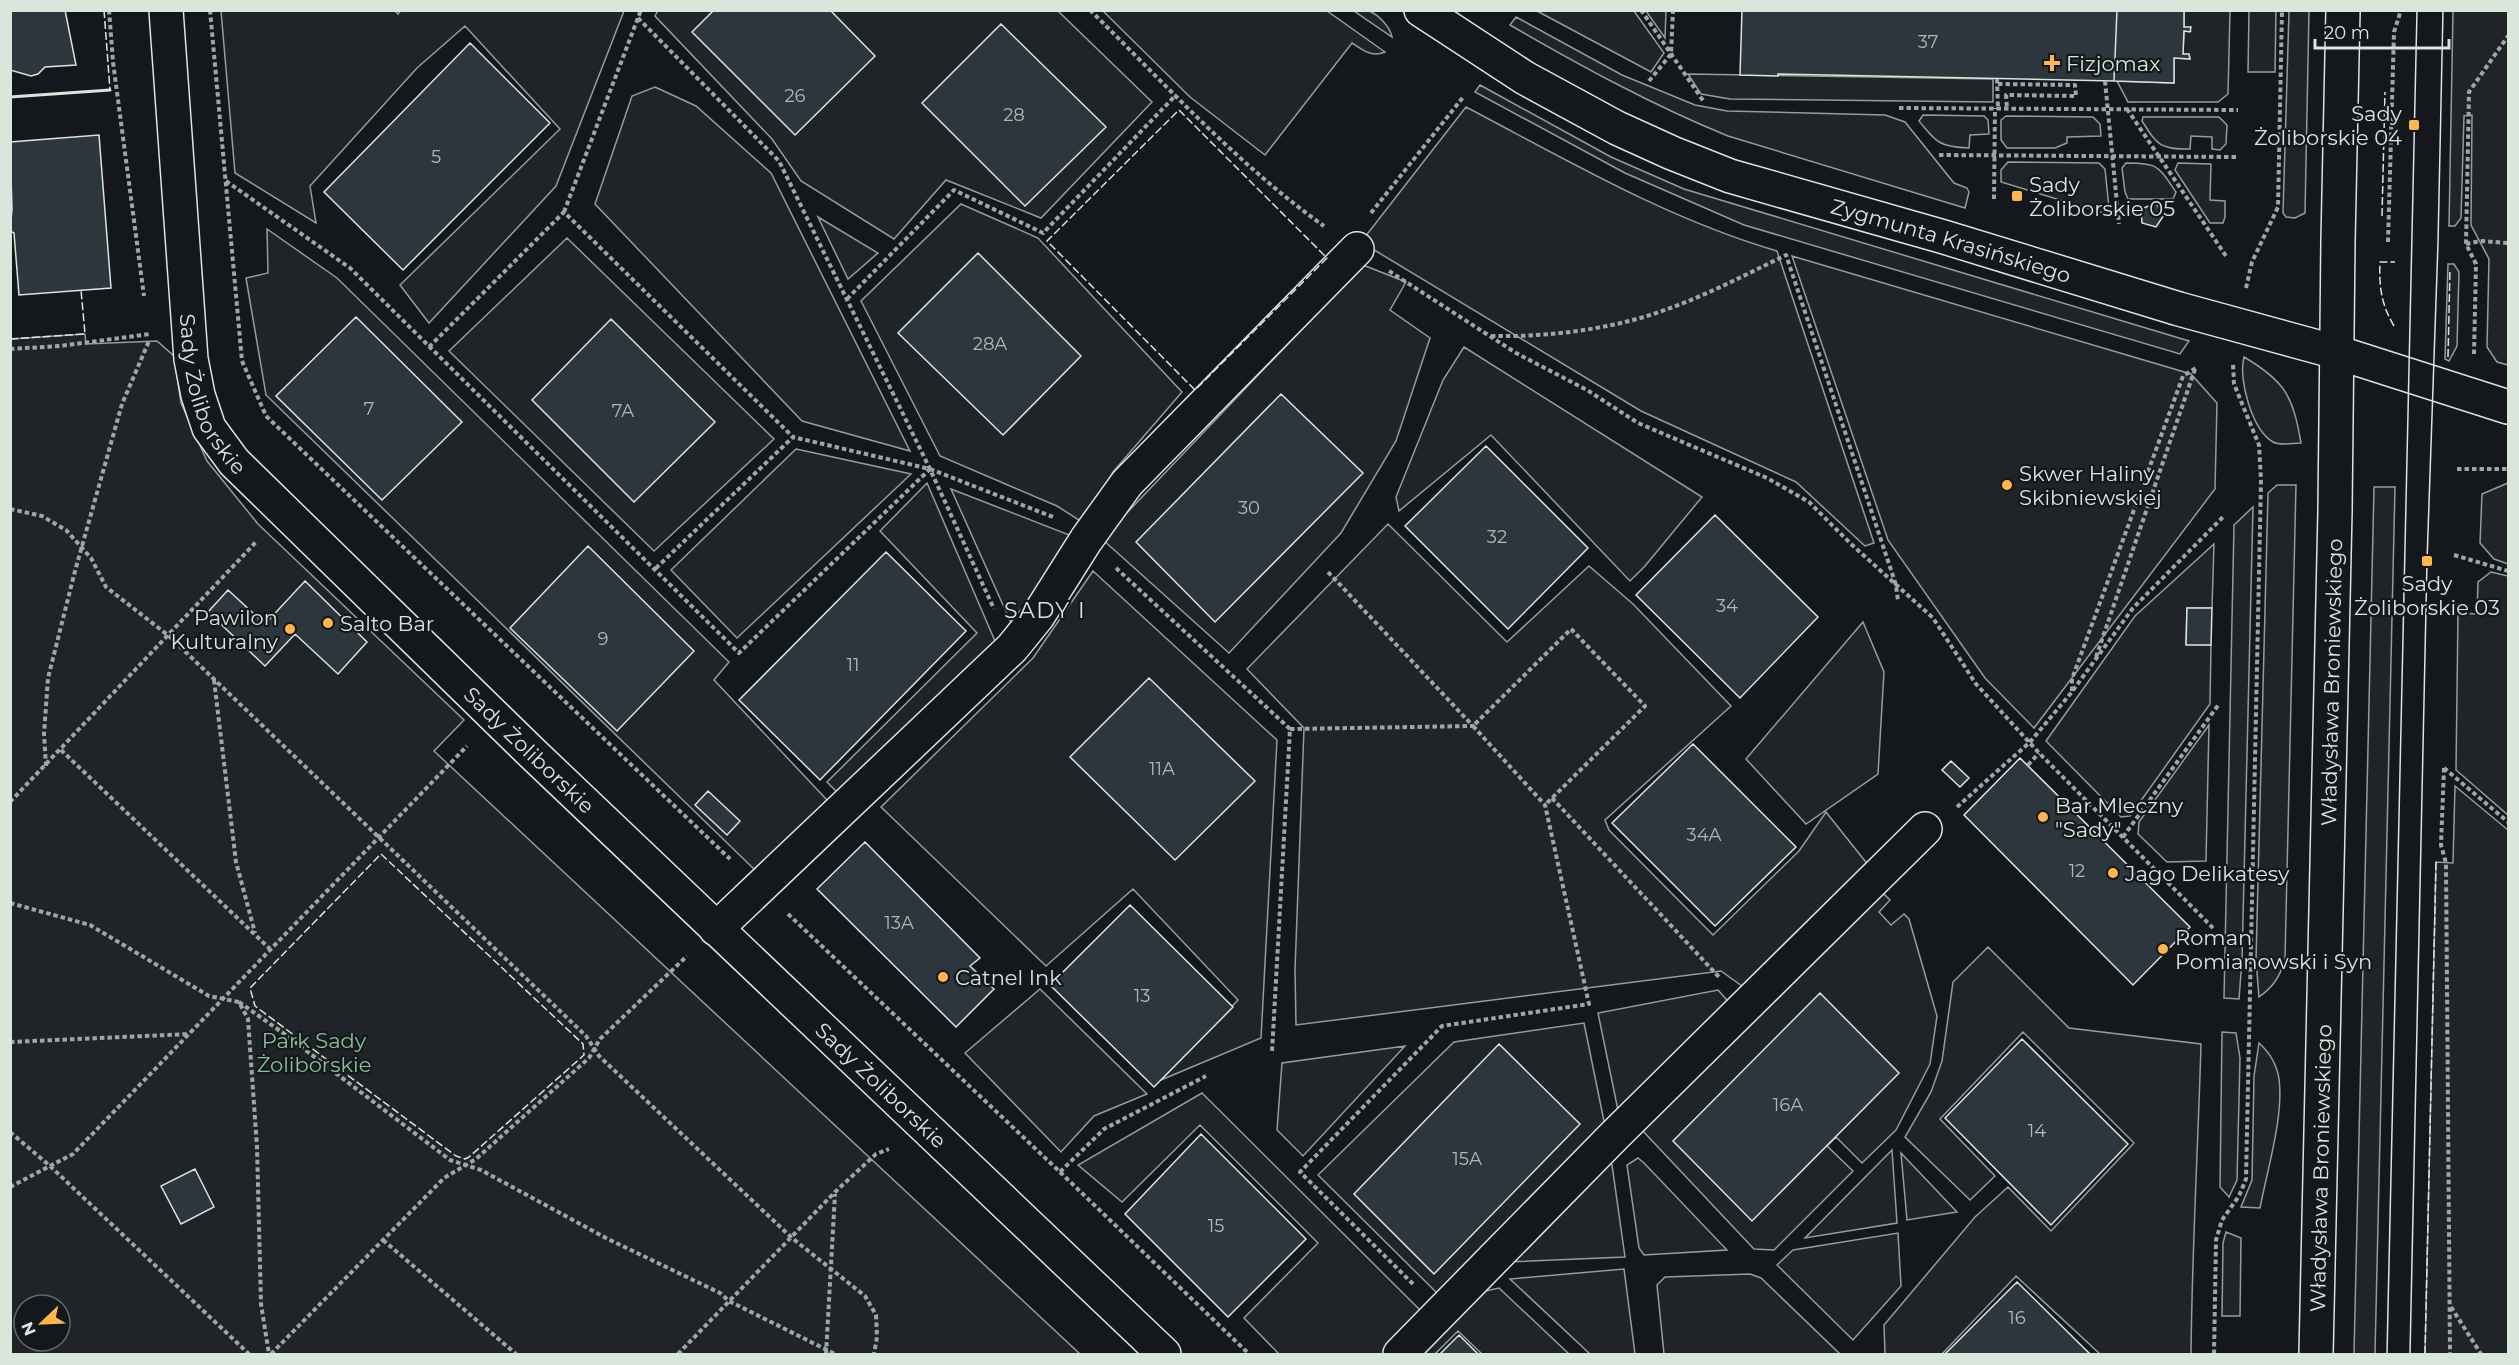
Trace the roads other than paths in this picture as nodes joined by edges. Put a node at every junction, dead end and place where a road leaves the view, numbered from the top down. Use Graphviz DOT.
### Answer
graph roads {
  1 [pos="166,10"];
  2 [pos="1421,10"];
  3 [pos="2343,10"];
  4 [pos="1353,246"];
  5 [pos="2336,352"];
  6 [pos="2508,406"];
  7 [pos="1925,829"];
  8 [pos="716,929"];
  9 [pos="1164,1354"];
  10 [pos="1400,1354"];
  11 [pos="2316,1354"];
  1 -- 8 [label="street, Sady Żoliborskie"];
  2 -- 5 [label="street, Zygmunta Krasińskiego"];
  3 -- 5 [label="street, Władysława Broniewskiego"];
  4 -- 8 [label="street"];
  5 -- 6 [label="street, Zygmunta Krasińskiego"];
  5 -- 11 [label="street, Władysława Broniewskiego"];
  7 -- 10 [label="street"];
  8 -- 9 [label="street, Sady Żoliborskie"];
}
